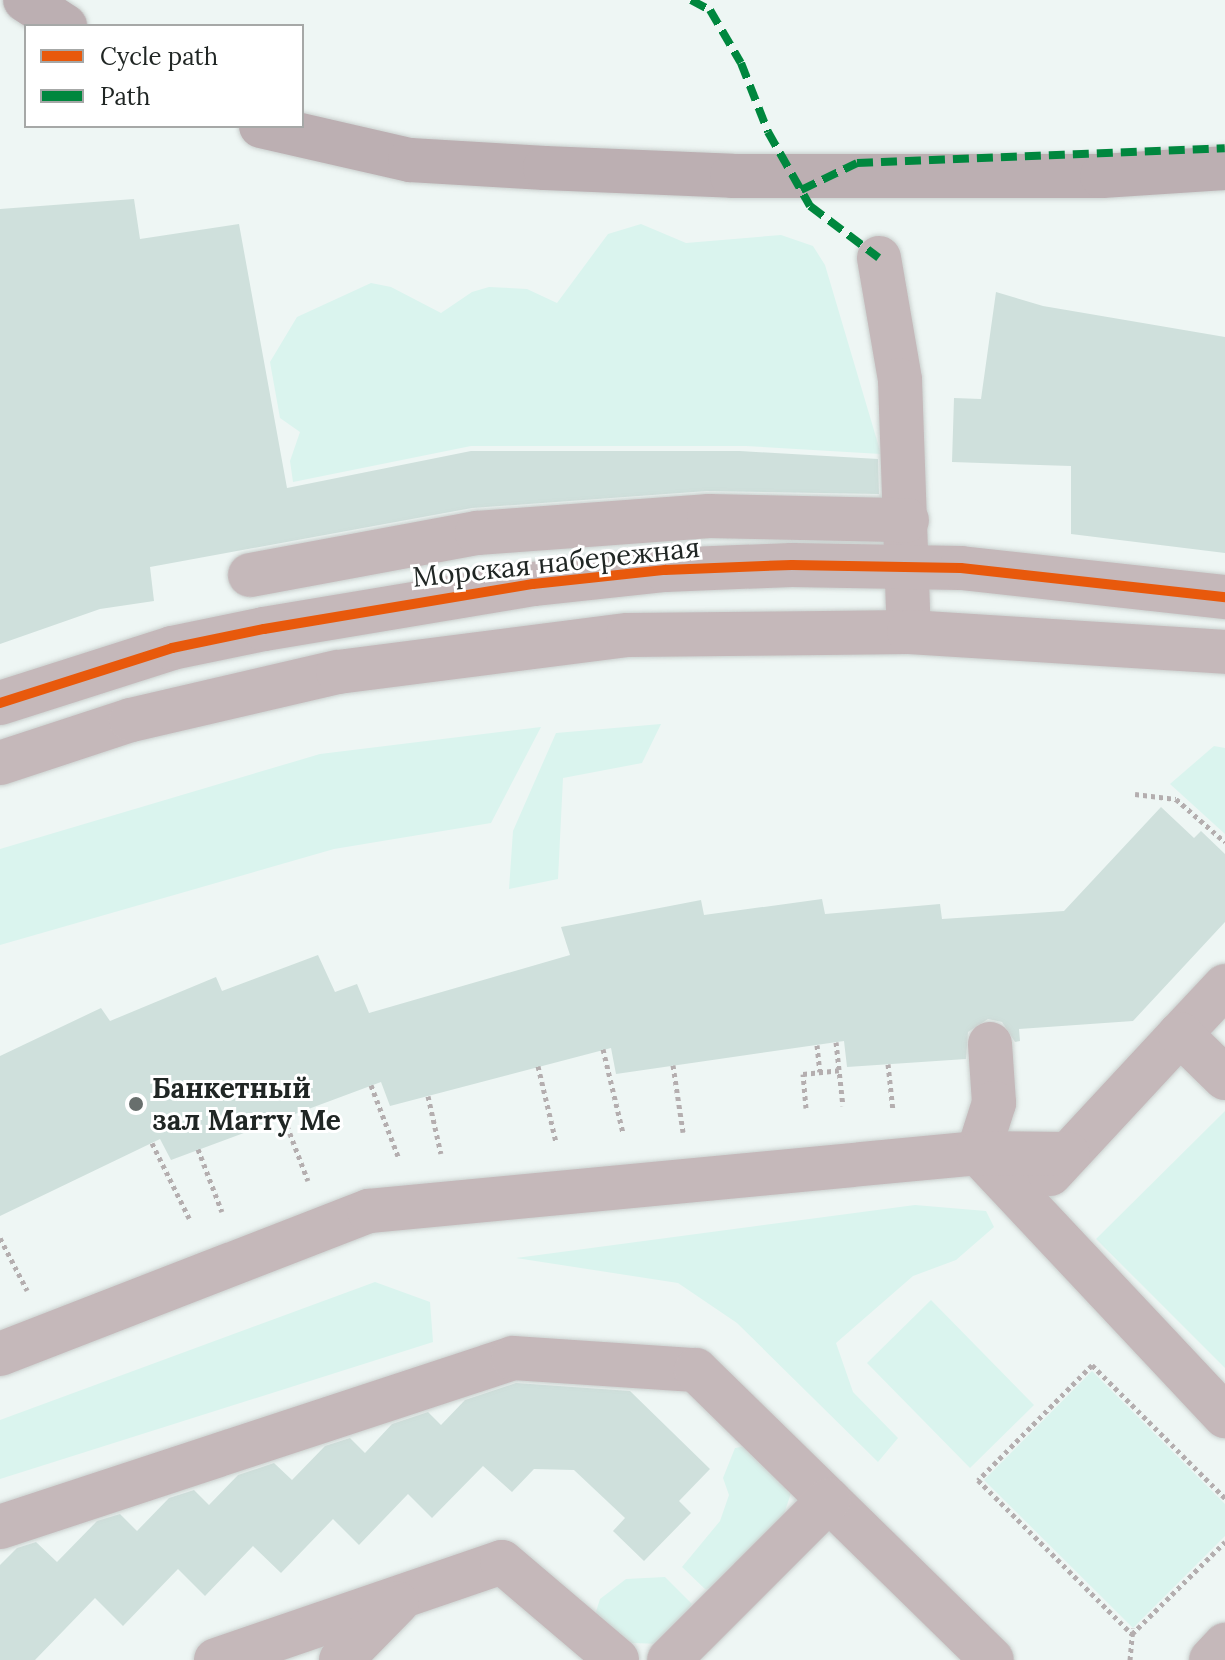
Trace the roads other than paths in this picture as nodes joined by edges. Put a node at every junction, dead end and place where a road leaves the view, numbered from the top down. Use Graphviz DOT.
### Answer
graph roads {
  1 [pos="25,0"];
  2 [pos="62,24"];
  3 [pos="270,128"];
  4 [pos="1225,168"];
  5 [pos="879,258"];
  6 [pos="907,520"];
  7 [pos="909,565"];
  8 [pos="961,568"];
  9 [pos="250,575"];
  10 [pos="1225,597"];
  11 [pos="909,632"];
  12 [pos="959,634"];
  13 [pos="1225,652"];
  14 [pos="0,703"];
  15 [pos="0,763"];
  16 [pos="1225,986"];
  17 [pos="1180,1034"];
  18 [pos="990,1044"];
  19 [pos="1225,1078"];
  20 [pos="978,1153"];
  21 [pos="1068,1154"];
  22 [pos="1024,1202"];
  23 [pos="0,1354"];
  24 [pos="1225,1416"];
  25 [pos="829,1500"];
  26 [pos="0,1527"];
  27 [pos="404,1595"];
  28 [pos="1225,1645"];
  29 [pos="216,1660"];
  30 [pos="341,1660"];
  31 [pos="617,1660"];
  32 [pos="669,1660"];
  33 [pos="992,1660"];
  34 [pos="1211,1660"];
  1 -- 2 [label="main road"];
  3 -- 4 [label="main road"];
  5 -- 6 [label="street"];
  6 -- 7 [label="street"];
  6 -- 9 [label="street"];
  7 -- 8 [label="street, Морская набережная"];
  7 -- 11 [label="street"];
  7 -- 14 [label="street, Морская набережная"];
  8 -- 10 [label="street, Морская набережная"];
  8 -- 12 [label="street"];
  11 -- 12 [label="street"];
  11 -- 15 [label="street"];
  12 -- 13 [label="street"];
  16 -- 17 [label="street"];
  17 -- 19 [label="street"];
  17 -- 21 [label="street"];
  18 -- 20 [label="street"];
  20 -- 21 [label="street"];
  20 -- 22 [label="street"];
  20 -- 23 [label="street"];
  21 -- 22 [label="street"];
  22 -- 24 [label="street"];
  25 -- 26 [label="street"];
  25 -- 32 [label="street"];
  25 -- 33 [label="street"];
  27 -- 29 [label="street"];
  27 -- 30 [label="street"];
  27 -- 31 [label="street"];
  28 -- 34 [label="street"];
}
